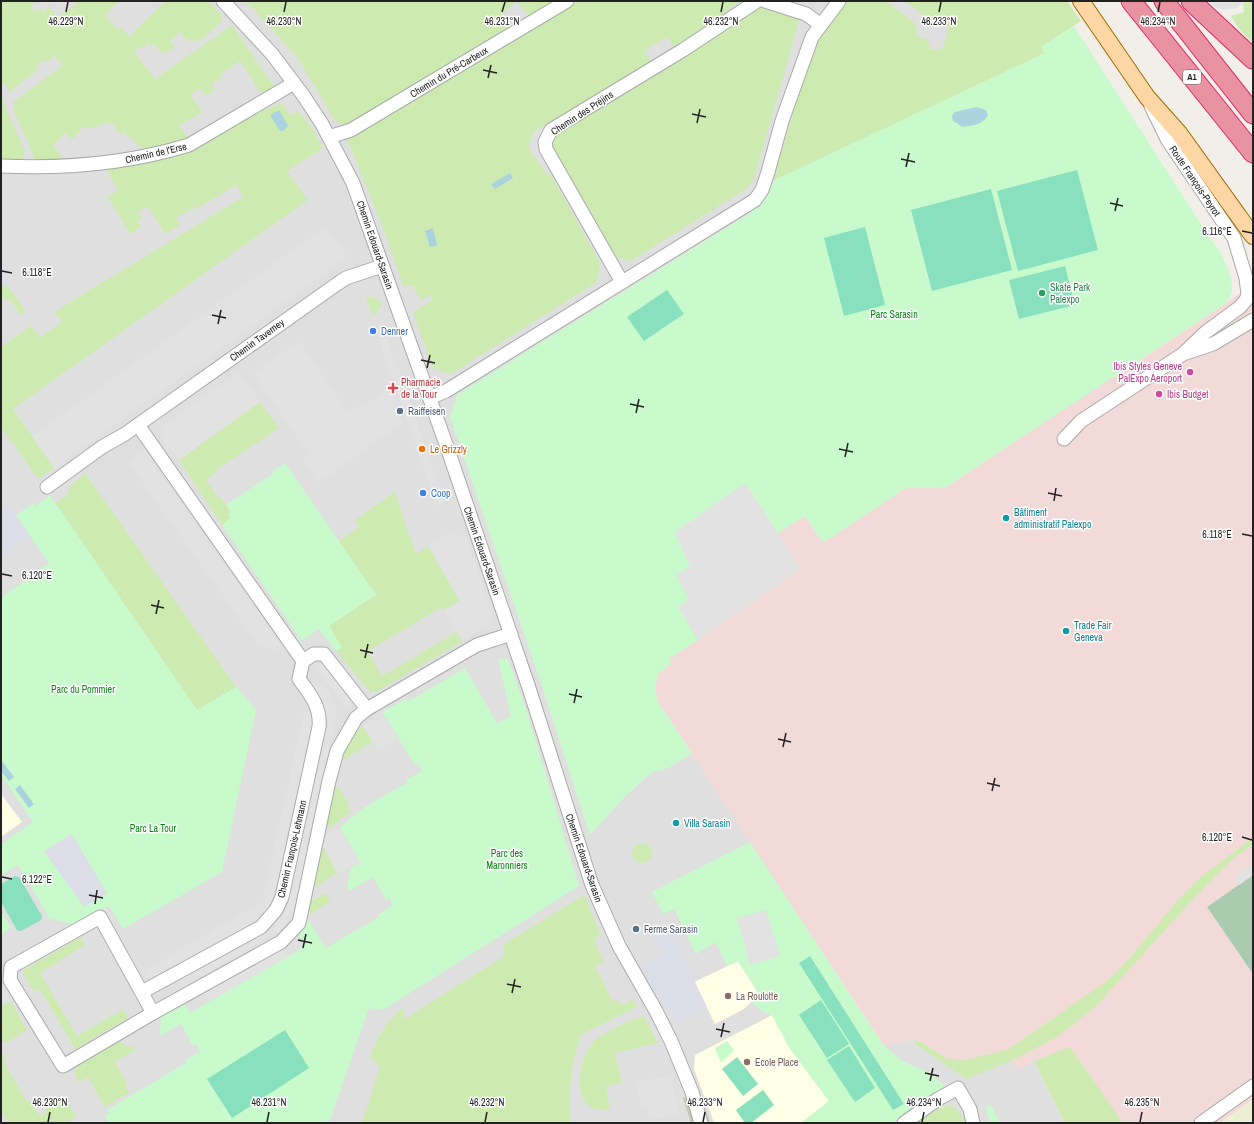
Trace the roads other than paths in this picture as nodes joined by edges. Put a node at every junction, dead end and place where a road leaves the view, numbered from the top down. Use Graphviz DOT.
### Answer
graph roads {
  1 [pos="223,1"];
  2 [pos="567,1"];
  3 [pos="758,1"];
  4 [pos="765,1"];
  5 [pos="839,1"];
  6 [pos="1081,1"];
  7 [pos="1131,1"];
  8 [pos="1164,1"];
  9 [pos="1192,1"];
  10 [pos="820,25"];
  11 [pos="1253,59"];
  12 [pos="294,83"];
  13 [pos="1147,97"];
  14 [pos="1253,114"];
  15 [pos="329,137"];
  16 [pos="1253,153"];
  17 [pos="1,166"];
  18 [pos="1253,236"];
  19 [pos="382,266"];
  20 [pos="622,282"];
  21 [pos="1253,320"];
  22 [pos="1183,354"];
  23 [pos="430,398"];
  24 [pos="138,425"];
  25 [pos="1064,439"];
  26 [pos="47,487"];
  27 [pos="511,634"];
  28 [pos="303,661"];
  29 [pos="367,708"];
  30 [pos="142,992"];
  31 [pos="153,1013"];
  32 [pos="1253,1086"];
  33 [pos="701,1123"];
  34 [pos="904,1123"];
  35 [pos="974,1123"];
  36 [pos="1201,1123"];
  1 -- 12 [label="street, Chemin Edouard-Sarasin"];
  2 -- 15 [label="street, Chemin du Pré-Carbeux"];
  3 -- 20 [label="street, Chemin des Préjins"];
  4 -- 10 [label="street"];
  5 -- 10 [label="street"];
  6 -- 13 [label="main road, Route François-Peyrot"];
  7 -- 16 [label="highway, A1"];
  8 -- 14 [label="highway, A1"];
  9 -- 11 [label="highway"];
  10 -- 20 [label="street"];
  12 -- 15 [label="street, Chemin Edouard-Sarasin"];
  12 -- 17 [label="street, Chemin de l'Erse"];
  13 -- 18 [label="main road, Route François-Peyrot"];
  13 -- 22 [label="street, Route François-Peyrot"];
  15 -- 19 [label="street, Chemin Edouard-Sarasin"];
  19 -- 23 [label="street, Chemin Edouard-Sarasin"];
  19 -- 24 [label="street, Chemin Taverney"];
  20 -- 23 [label="street"];
  21 -- 22 [label="street, Route François-Peyrot"];
  22 -- 25 [label="street, Route François-Peyrot"];
  23 -- 27 [label="street, Chemin Edouard-Sarasin"];
  24 -- 26 [label="street, Chemin Taverney"];
  24 -- 28 [label="street"];
  27 -- 29 [label="street"];
  27 -- 33 [label="street, Chemin Edouard-Sarasin"];
  28 -- 29 [label="street"];
  28 -- 30 [label="street, Chemin François-Lehmann"];
  29 -- 31 [label="street"];
  30 -- 31 [label="street"];
  30 -- 31 [label="street"];
  32 -- 36 [label="street"];
  34 -- 35 [label="street"];
}
